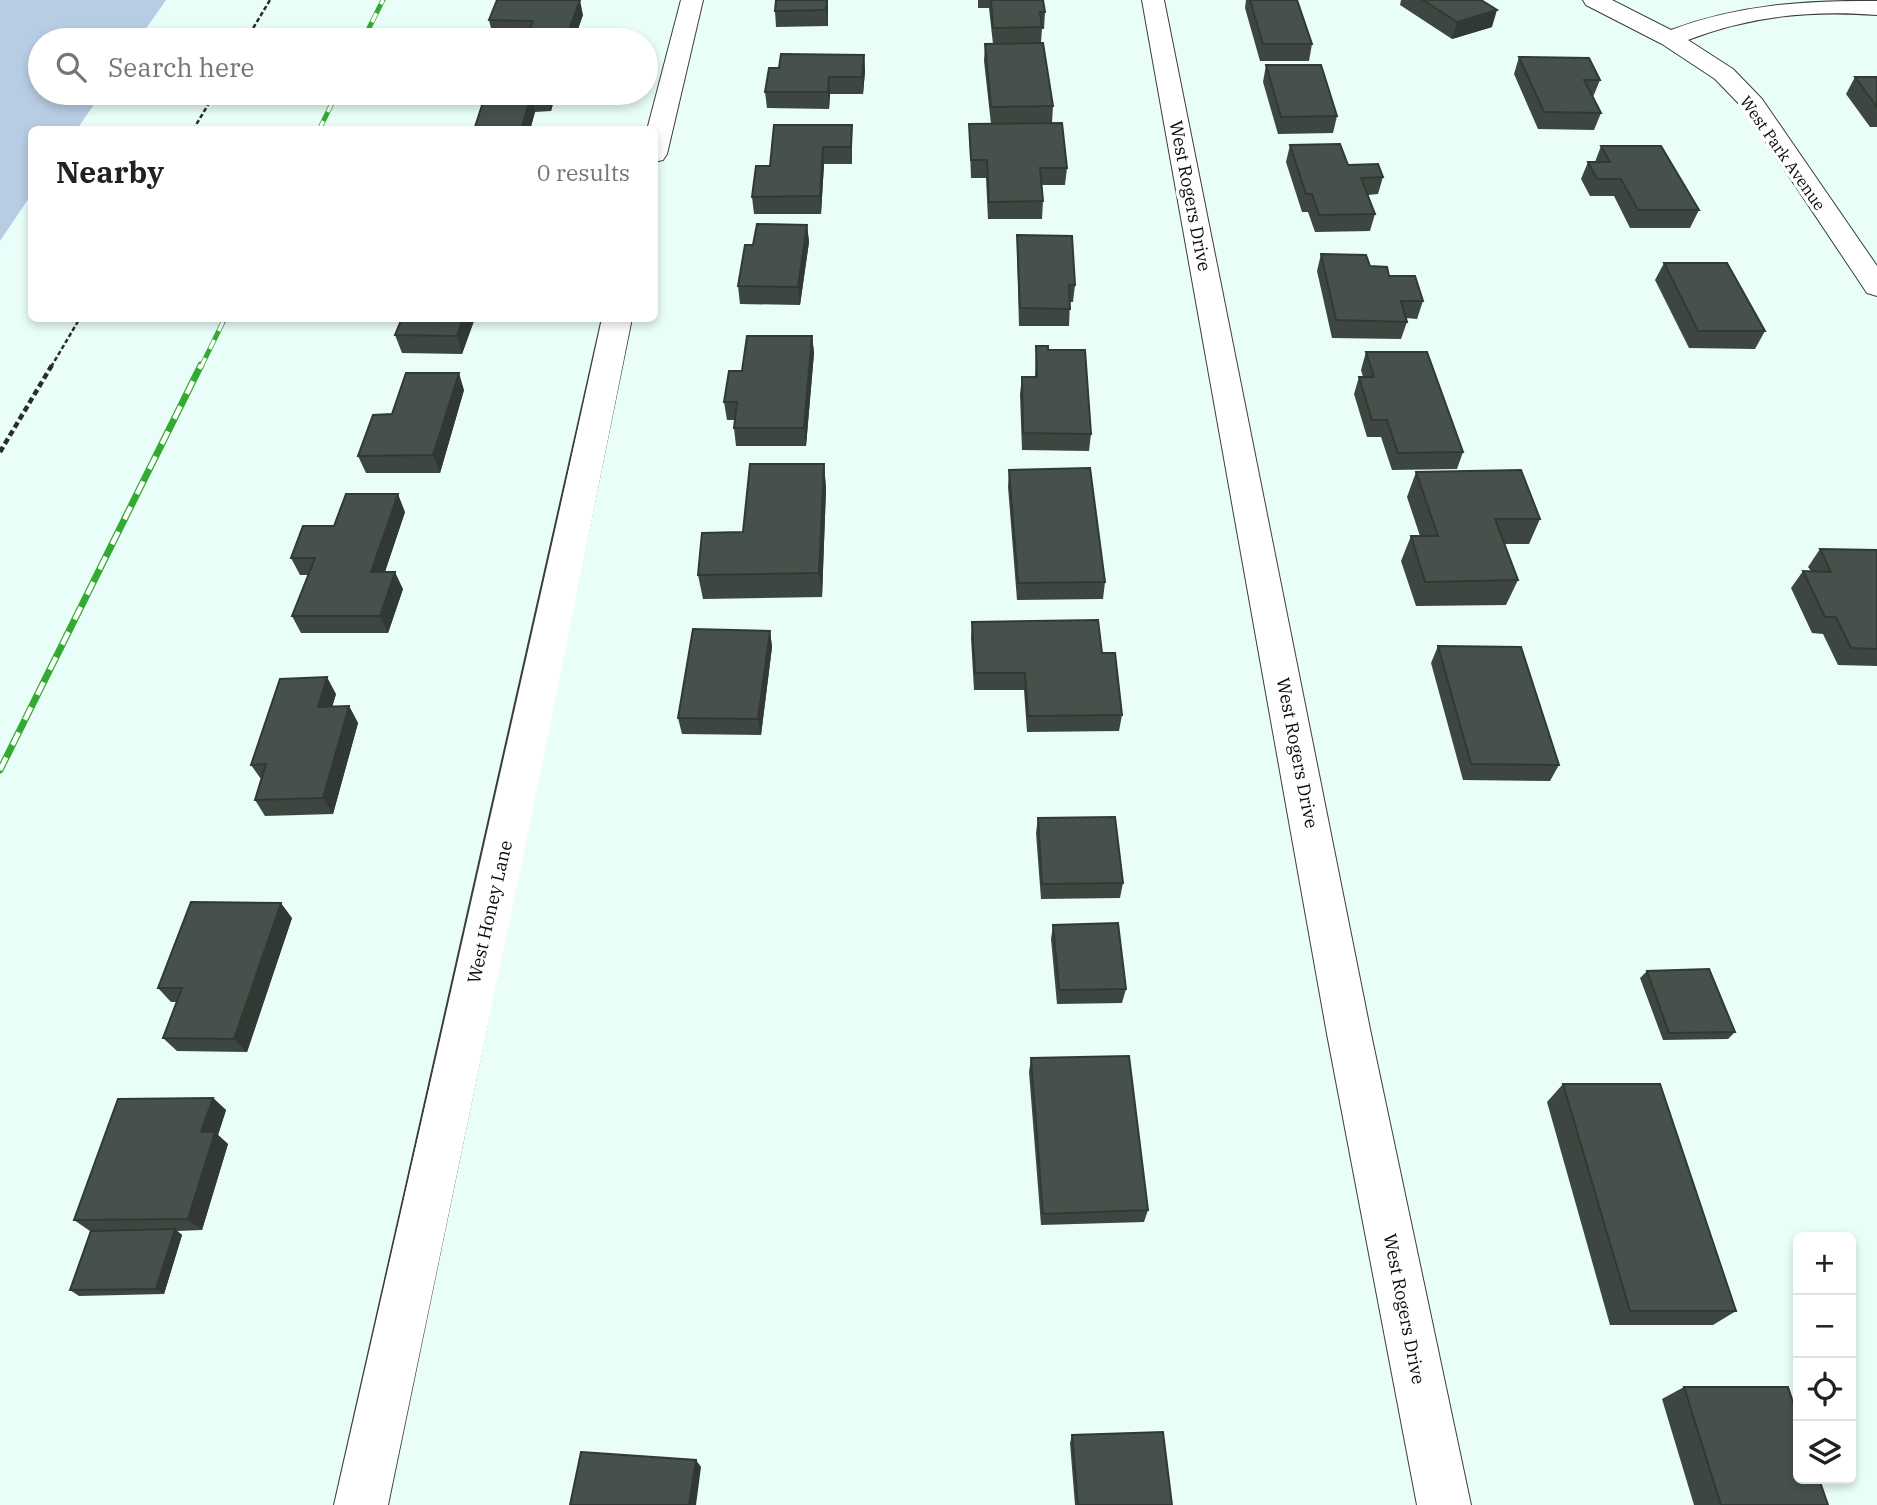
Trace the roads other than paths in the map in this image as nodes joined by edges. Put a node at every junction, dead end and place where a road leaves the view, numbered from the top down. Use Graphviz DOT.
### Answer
graph roads {
  1 [pos="692,0"];
  2 [pos="1153,0"];
  3 [pos="1594,0"];
  4 [pos="1877,8"];
  5 [pos="1670,39"];
  6 [pos="658,138"];
  7 [pos="1877,287"];
  8 [pos="616,322"];
  9 [pos="361,1505"];
  10 [pos="1444,1505"];
  1 -- 6 [label="street"];
  2 -- 10 [label="street, West Rogers Drive"];
  3 -- 5 [label="street, West Park Avenue"];
  4 -- 5 [label="street"];
  5 -- 7 [label="street, West Park Avenue"];
  8 -- 9 [label="street, West Honey Lane"];
}
